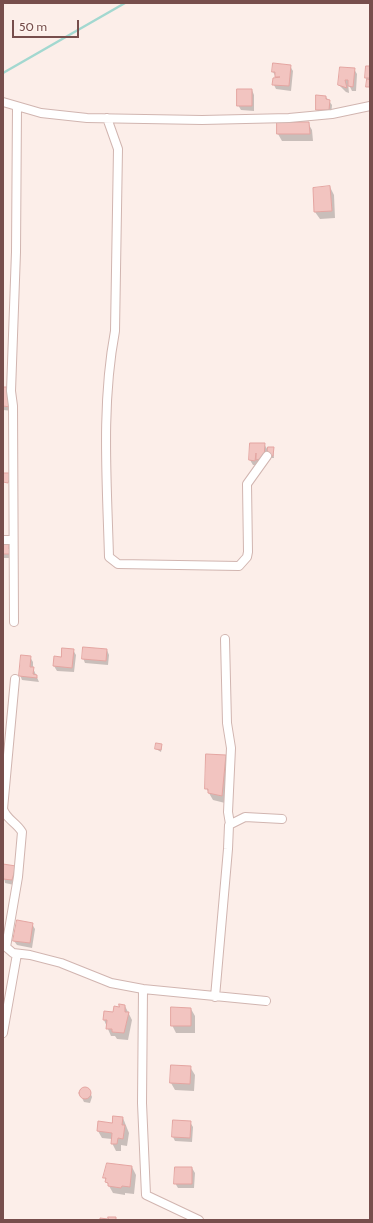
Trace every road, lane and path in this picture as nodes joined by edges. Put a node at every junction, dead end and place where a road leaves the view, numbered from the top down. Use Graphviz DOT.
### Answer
graph roads {
  1 [pos="3,102"];
  2 [pos="370,106"];
  3 [pos="17,107"];
  4 [pos="107,118"];
  5 [pos="267,456"];
  6 [pos="3,540"];
  7 [pos="12,540"];
  8 [pos="14,622"];
  9 [pos="225,639"];
  10 [pos="14,679"];
  11 [pos="282,819"];
  12 [pos="230,824"];
  13 [pos="4,947"];
  14 [pos="17,954"];
  15 [pos="143,989"];
  16 [pos="215,997"];
  17 [pos="266,1001"];
  18 [pos="3,1033"];
  19 [pos="199,1220"];
  1 -- 3 [label="street"];
  2 -- 4 [label="street"];
  3 -- 4 [label="street"];
  3 -- 7 [label="street"];
  4 -- 5 [label="street"];
  6 -- 7 [label="street"];
  7 -- 8 [label="street"];
  9 -- 12 [label="street"];
  10 -- 13 [label="street"];
  11 -- 12 [label="street"];
  12 -- 16 [label="street"];
  13 -- 14 [label="street"];
  14 -- 15 [label="street"];
  14 -- 18 [label="street"];
  15 -- 16 [label="street"];
  15 -- 19 [label="street"];
  16 -- 17 [label="street"];
}
